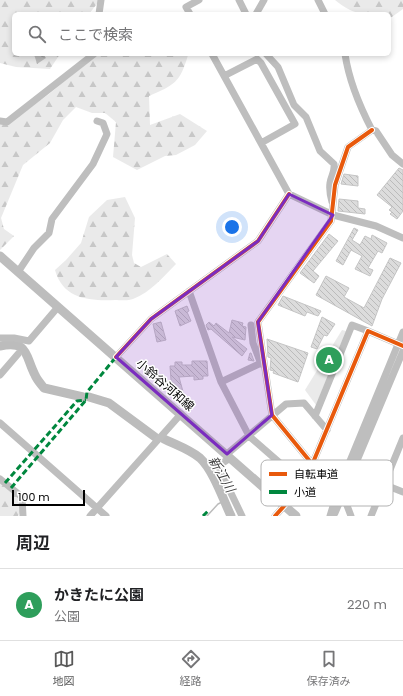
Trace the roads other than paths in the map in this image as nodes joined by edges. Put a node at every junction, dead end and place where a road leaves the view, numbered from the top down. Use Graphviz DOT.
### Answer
graph roads {
  1 [pos="101,0"];
  2 [pos="199,0"];
  3 [pos="239,0"];
  4 [pos="264,0"];
  5 [pos="318,0"];
  6 [pos="99,12"];
  7 [pos="189,12"];
  8 [pos="245,12"];
  9 [pos="257,12"];
  10 [pos="325,12"];
  11 [pos="91,56"];
  12 [pos="213,56"];
  13 [pos="268,56"];
  14 [pos="345,56"];
  15 [pos="224,76"];
  16 [pos="0,121"];
  17 [pos="97,121"];
  18 [pos="372,130"];
  19 [pos="261,143"];
  20 [pos="403,164"];
  21 [pos="289,194"];
  22 [pos="333,213"];
  23 [pos="403,238"];
  24 [pos="0,256"];
  25 [pos="18,272"];
  26 [pos="189,291"];
  27 [pos="58,307"];
  28 [pos="251,326"];
  29 [pos="368,331"];
  30 [pos="403,332"];
  31 [pos="0,338"];
  32 [pos="400,345"];
  33 [pos="403,351"];
  34 [pos="18,354"];
  35 [pos="116,358"];
  36 [pos="263,366"];
  37 [pos="0,375"];
  38 [pos="221,382"];
  39 [pos="181,414"];
  40 [pos="272,415"];
  41 [pos="315,416"];
  42 [pos="0,423"];
  43 [pos="327,430"];
  44 [pos="249,436"];
  45 [pos="403,438"];
  46 [pos="400,455"];
  47 [pos="228,456"];
  48 [pos="276,460"];
  49 [pos="309,460"];
  50 [pos="315,460"];
  51 [pos="353,460"];
  52 [pos="358,460"];
  53 [pos="393,468"];
  54 [pos="0,479"];
  55 [pos="261,485"];
  56 [pos="393,488"];
  57 [pos="403,492"];
  58 [pos="283,506"];
  59 [pos="285,506"];
  60 [pos="334,506"];
  61 [pos="336,506"];
  62 [pos="346,506"];
  63 [pos="375,506"];
  64 [pos="93,513"];
  65 [pos="23,516"];
  66 [pos="106,516"];
  67 [pos="242,516"];
  68 [pos="275,516"];
  69 [pos="296,516"];
  70 [pos="330,516"];
  71 [pos="333,516"];
  72 [pos="351,516"];
  73 [pos="371,516"];
  1 -- 6 [label="street"];
  2 -- 7 [label="street"];
  3 -- 8 [label="street"];
  4 -- 9 [label="street"];
  5 -- 10 [label="street"];
  11 -- 16 [label="street"];
  12 -- 15 [label="street"];
  13 -- 22 [label="street"];
  14 -- 18 [label="street"];
  15 -- 19 [label="street"];
  15 -- 19 [label="street"];
  17 -- 25 [label="street"];
  18 -- 20 [label="street"];
  18 -- 22 [label="street"];
  19 -- 21 [label="street"];
  21 -- 22 [label="street"];
  21 -- 26 [label="street"];
  22 -- 23 [label="street"];
  22 -- 36 [label="street"];
  24 -- 25 [label="main road, 小鈴谷河和線"];
  25 -- 27 [label="main road, 小鈴谷河和線"];
  26 -- 35 [label="street"];
  26 -- 38 [label="street"];
  27 -- 31 [label="street"];
  27 -- 35 [label="main road, 小鈴谷河和線"];
  28 -- 36 [label="street"];
  29 -- 32 [label="street"];
  29 -- 41 [label="street"];
  29 -- 43 [label="street"];
  30 -- 32 [label="street"];
  32 -- 51 [label="street"];
  33 -- 52 [label="street"];
  34 -- 37 [label="street"];
  35 -- 39 [label="main road, 小鈴谷河和線"];
  36 -- 38 [label="street"];
  36 -- 40 [label="street"];
  38 -- 44 [label="street"];
  39 -- 47 [label="main road, 小鈴谷河和線"];
  39 -- 64 [label="street"];
  40 -- 41 [label="street"];
  40 -- 44 [label="street"];
  40 -- 49 [label="street"];
  41 -- 43 [label="street"];
  42 -- 64 [label="street"];
  43 -- 50 [label="street"];
  44 -- 47 [label="street"];
  44 -- 48 [label="street"];
  45 -- 46 [label="street"];
  46 -- 53 [label="street"];
  47 -- 55 [label="main road, 小鈴谷河和線"];
  47 -- 67 [label="street"];
  54 -- 65 [label="street"];
  56 -- 57 [label="street"];
  58 -- 68 [label="street"];
  59 -- 69 [label="main road, 小鈴谷河和線"];
  60 -- 70 [label="street"];
  61 -- 71 [label="street"];
  62 -- 72 [label="street"];
  63 -- 73 [label="street"];
  64 -- 66 [label="street"];
}
